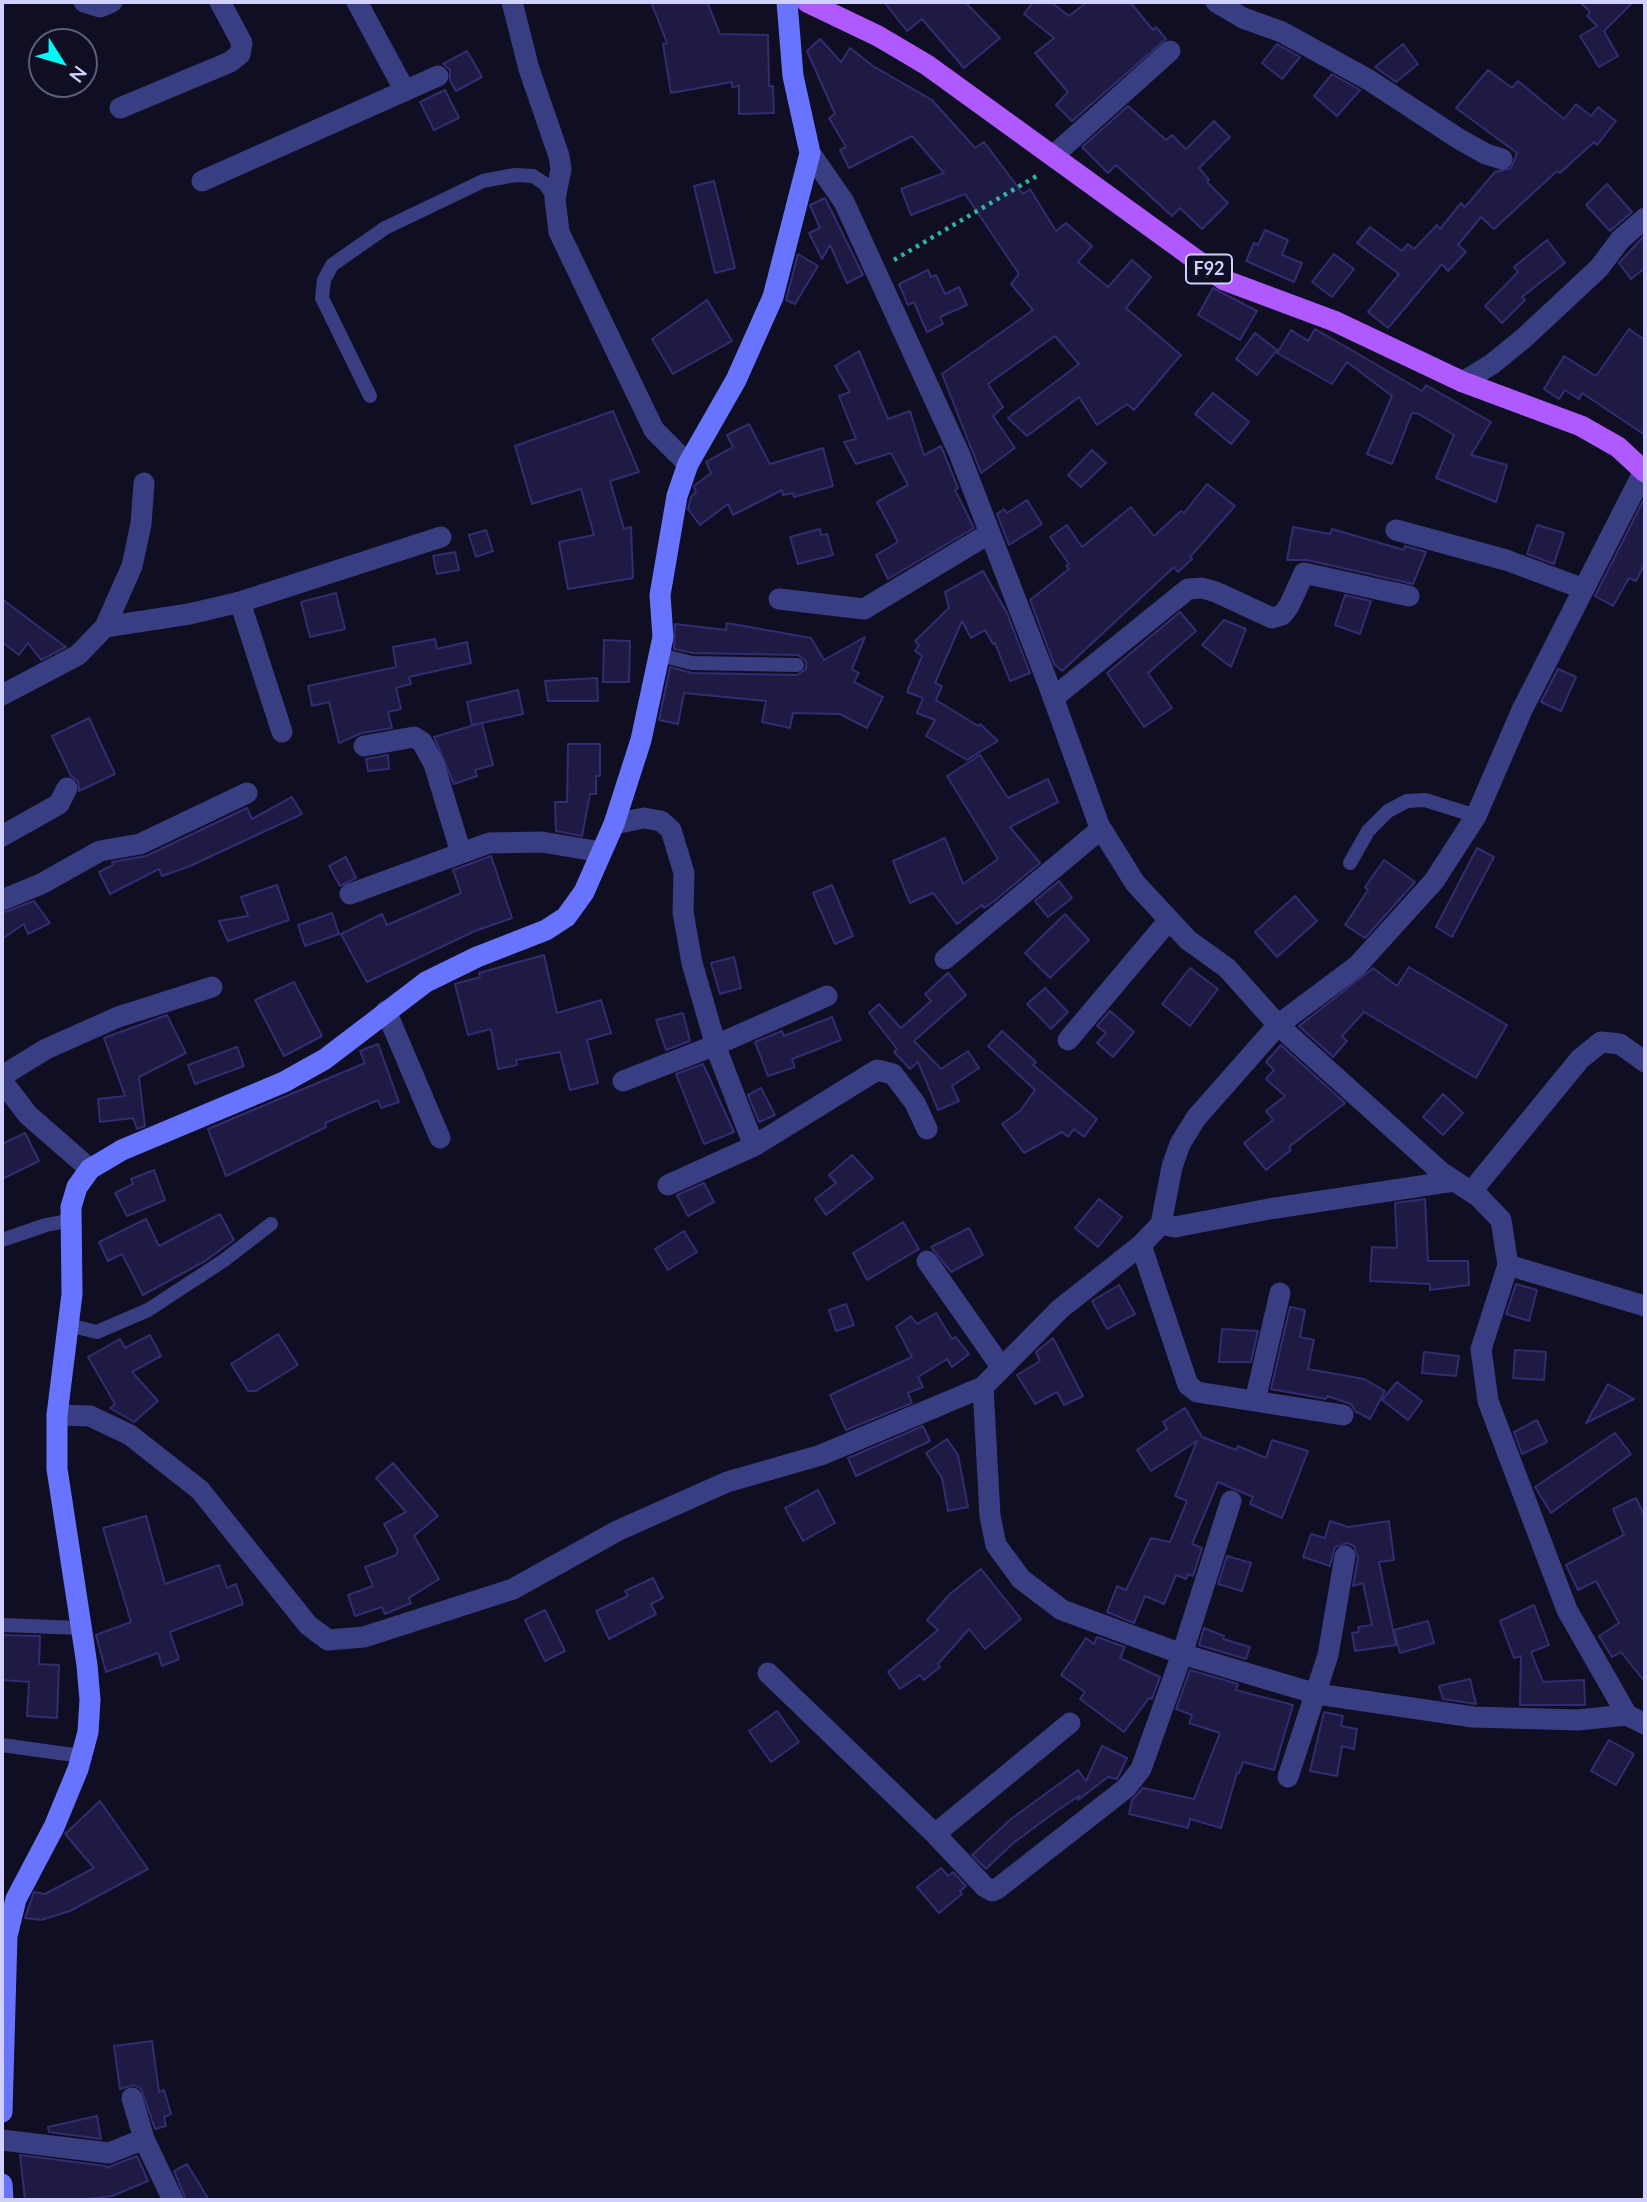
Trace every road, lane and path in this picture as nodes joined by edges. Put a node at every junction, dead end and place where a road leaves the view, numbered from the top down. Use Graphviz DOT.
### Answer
graph roads {
  1 [pos="85,2"];
  2 [pos="112,2"];
  3 [pos="220,2"];
  4 [pos="357,2"];
  5 [pos="512,2"];
  6 [pos="787,2"];
  7 [pos="807,2"];
  8 [pos="1216,2"];
  9 [pos="1170,51"];
  10 [pos="438,76"];
  11 [pos="405,90"];
  12 [pos="120,108"];
  13 [pos="810,153"];
  14 [pos="1058,158"];
  15 [pos="1502,159"];
  16 [pos="202,181"];
  17 [pos="555,199"];
  18 [pos="1645,218"];
  19 [pos="876,271"];
  20 [pos="1462,382"];
  21 [pos="370,396"];
  22 [pos="688,464"];
  23 [pos="1644,471"];
  24 [pos="144,483"];
  25 [pos="1396,530"];
  26 [pos="990,533"];
  27 [pos="440,537"];
  28 [pos="1584,589"];
  29 [pos="1409,596"];
  30 [pos="779,599"];
  31 [pos="240,602"];
  32 [pos="105,627"];
  33 [pos="660,655"];
  34 [pos="797,665"];
  35 [pos="2,695"];
  36 [pos="1053,698"];
  37 [pos="282,732"];
  38 [pos="364,746"];
  39 [pos="67,788"];
  40 [pos="247,793"];
  41 [pos="1476,817"];
  42 [pos="614,824"];
  43 [pos="1101,829"];
  44 [pos="2,836"];
  45 [pos="601,852"];
  46 [pos="461,853"];
  47 [pos="1350,863"];
  48 [pos="350,894"];
  49 [pos="2,900"];
  50 [pos="1169,920"];
  51 [pos="945,959"];
  52 [pos="212,987"];
  53 [pos="827,996"];
  54 [pos="386,1011"];
  55 [pos="1278,1025"];
  56 [pos="1068,1040"];
  57 [pos="716,1045"];
  58 [pos="1645,1062"];
  59 [pos="2,1076"];
  60 [pos="2,1081"];
  61 [pos="623,1081"];
  62 [pos="927,1129"];
  63 [pos="440,1139"];
  64 [pos="754,1146"];
  65 [pos="90,1169"];
  66 [pos="668,1185"];
  67 [pos="1462,1186"];
  68 [pos="72,1220"];
  69 [pos="271,1224"];
  70 [pos="1161,1224"];
  71 [pos="2,1240"];
  72 [pos="1141,1245"];
  73 [pos="927,1261"];
  74 [pos="1508,1265"];
  75 [pos="1280,1293"];
  76 [pos="1645,1306"];
  77 [pos="68,1325"];
  78 [pos="1002,1368"];
  79 [pos="983,1387"];
  80 [pos="1255,1401"];
  81 [pos="57,1415"];
  82 [pos="1343,1415"];
  83 [pos="1231,1501"];
  84 [pos="1345,1556"];
  85 [pos="2,1625"];
  86 [pos="81,1628"];
  87 [pos="1182,1654"];
  88 [pos="768,1673"];
  89 [pos="1317,1694"];
  90 [pos="1636,1720"];
  91 [pos="1070,1723"];
  92 [pos="2,1745"];
  93 [pos="81,1756"];
  94 [pos="1288,1777"];
  95 [pos="935,1834"];
  96 [pos="132,2098"];
  97 [pos="2,2100"];
  98 [pos="144,2139"];
  99 [pos="2,2140"];
  100 [pos="2,2184"];
  101 [pos="3,2200"];
  102 [pos="173,2200"];
  1 -- 2 [label="street"];
  3 -- 12 [label="street"];
  4 -- 11 [label="street"];
  5 -- 17 [label="street"];
  6 -- 13 [label="street"];
  7 -- 14 [label="main road, F92"];
  8 -- 15 [label="street"];
  9 -- 14 [label="street"];
  10 -- 11 [label="street"];
  11 -- 16 [label="street"];
  13 -- 19 [label="street"];
  13 -- 22 [label="street"];
  14 -- 19 [label="path"];
  14 -- 20 [label="main road, F92"];
  17 -- 21 [label="lane"];
  17 -- 22 [label="street"];
  18 -- 20 [label="street"];
  19 -- 26 [label="street"];
  20 -- 23 [label="main road, F92"];
  22 -- 33 [label="street"];
  23 -- 28 [label="street"];
  24 -- 32 [label="street"];
  25 -- 28 [label="street"];
  26 -- 30 [label="street"];
  26 -- 36 [label="street"];
  27 -- 31 [label="street"];
  28 -- 41 [label="street"];
  29 -- 36 [label="street"];
  31 -- 32 [label="street"];
  31 -- 37 [label="street"];
  32 -- 35 [label="street"];
  33 -- 34 [label="lane"];
  33 -- 42 [label="street"];
  36 -- 43 [label="street"];
  38 -- 46 [label="street"];
  39 -- 44 [label="street"];
  40 -- 49 [label="street"];
  41 -- 47 [label="lane"];
  41 -- 55 [label="street"];
  42 -- 45 [label="street"];
  42 -- 57 [label="street"];
  43 -- 50 [label="street"];
  43 -- 51 [label="street"];
  45 -- 46 [label="street"];
  45 -- 54 [label="street"];
  46 -- 48 [label="street"];
  50 -- 55 [label="street"];
  50 -- 56 [label="street"];
  52 -- 59 [label="street"];
  53 -- 57 [label="street"];
  54 -- 63 [label="street"];
  54 -- 65 [label="street"];
  55 -- 67 [label="street"];
  55 -- 70 [label="street"];
  57 -- 61 [label="street"];
  57 -- 64 [label="street"];
  58 -- 67 [label="street"];
  60 -- 65 [label="street"];
  62 -- 64 [label="street"];
  64 -- 66 [label="street"];
  65 -- 68 [label="street"];
  67 -- 70 [label="street"];
  67 -- 74 [label="street"];
  68 -- 71 [label="lane"];
  68 -- 77 [label="street"];
  69 -- 77 [label="lane"];
  70 -- 72 [label="street"];
  72 -- 78 [label="street"];
  72 -- 80 [label="street"];
  73 -- 78 [label="street"];
  74 -- 76 [label="street"];
  74 -- 90 [label="street"];
  75 -- 80 [label="street"];
  77 -- 81 [label="street"];
  78 -- 79 [label="street"];
  79 -- 81 [label="street"];
  79 -- 87 [label="street"];
  80 -- 82 [label="street"];
  81 -- 86 [label="street"];
  83 -- 87 [label="street"];
  84 -- 89 [label="street"];
  85 -- 86 [label="lane"];
  86 -- 93 [label="street"];
  87 -- 89 [label="street"];
  87 -- 95 [label="street"];
  88 -- 95 [label="street"];
  89 -- 90 [label="street"];
  89 -- 94 [label="street"];
  91 -- 95 [label="street"];
  92 -- 93 [label="lane"];
  93 -- 97 [label="street"];
  96 -- 98 [label="street"];
  98 -- 99 [label="street"];
  98 -- 102 [label="street"];
  100 -- 101 [label="street"];
}
